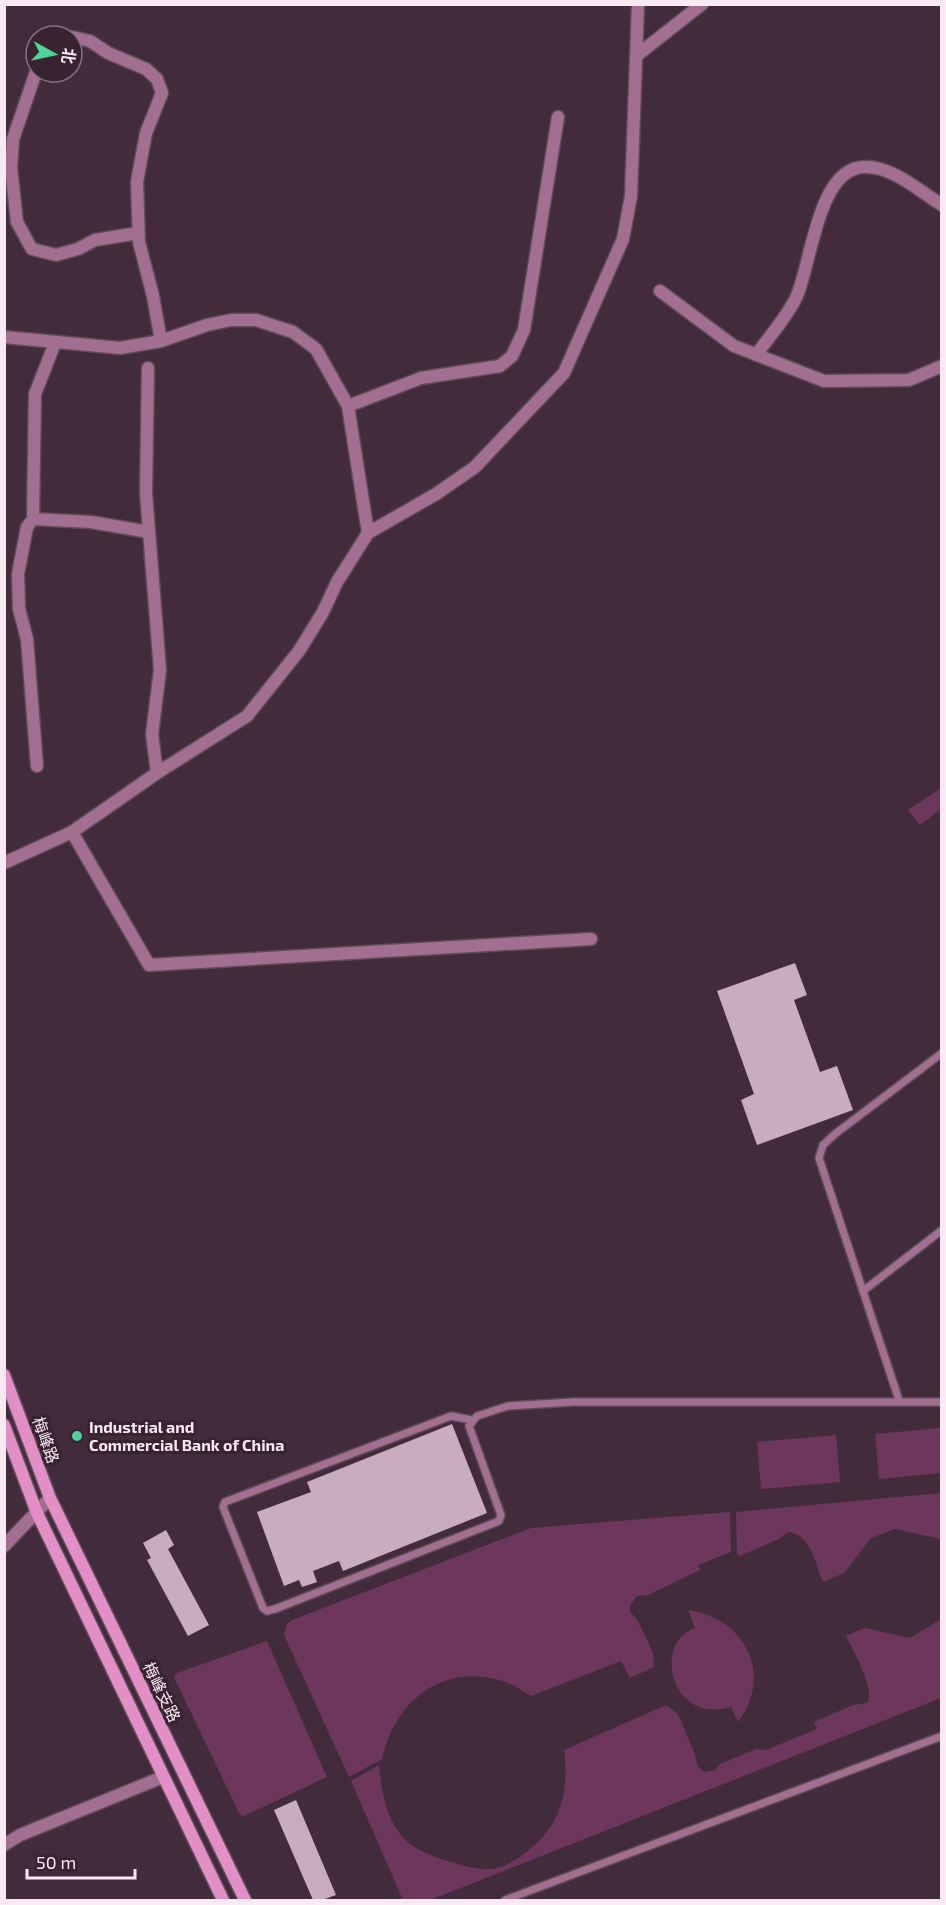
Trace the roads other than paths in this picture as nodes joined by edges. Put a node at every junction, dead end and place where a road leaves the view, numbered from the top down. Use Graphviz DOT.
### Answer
graph roads {
  1 [pos="638,4"];
  2 [pos="702,4"];
  3 [pos="84,40"];
  4 [pos="636,56"];
  5 [pos="32,84"];
  6 [pos="558,117"];
  7 [pos="942,205"];
  8 [pos="138,233"];
  9 [pos="660,291"];
  10 [pos="4,337"];
  11 [pos="161,341"];
  12 [pos="56,343"];
  13 [pos="756,355"];
  14 [pos="942,366"];
  15 [pos="148,368"];
  16 [pos="348,406"];
  17 [pos="33,519"];
  18 [pos="149,532"];
  19 [pos="369,533"];
  20 [pos="37,766"];
  21 [pos="157,773"];
  22 [pos="72,832"];
  23 [pos="4,863"];
  24 [pos="591,939"];
  25 [pos="942,1053"];
  26 [pos="942,1230"];
  27 [pos="863,1291"];
  28 [pos="4,1375"];
  29 [pos="899,1400"];
  30 [pos="942,1402"];
  31 [pos="472,1420"];
  32 [pos="4,1425"];
  33 [pos="50,1498"];
  34 [pos="37,1513"];
  35 [pos="4,1546"];
  36 [pos="942,1736"];
  37 [pos="163,1777"];
  38 [pos="4,1845"];
  39 [pos="223,1900"];
  40 [pos="245,1900"];
  41 [pos="506,1900"];
  1 -- 4 [label="street"];
  2 -- 4 [label="street"];
  3 -- 8 [label="street"];
  4 -- 19 [label="street"];
  5 -- 8 [label="street"];
  6 -- 16 [label="street"];
  7 -- 13 [label="street"];
  8 -- 11 [label="street"];
  9 -- 13 [label="street"];
  10 -- 12 [label="street"];
  11 -- 12 [label="street"];
  11 -- 16 [label="street"];
  12 -- 17 [label="street"];
  13 -- 14 [label="street"];
  15 -- 18 [label="street"];
  16 -- 19 [label="street"];
  17 -- 18 [label="street"];
  17 -- 20 [label="street"];
  18 -- 21 [label="street"];
  19 -- 21 [label="street"];
  21 -- 22 [label="street"];
  22 -- 23 [label="street"];
  22 -- 24 [label="street"];
  25 -- 27 [label="lane"];
  26 -- 27 [label="lane"];
  27 -- 29 [label="lane"];
  28 -- 33 [label="main road, 梅峰路"];
  29 -- 30 [label="lane"];
  29 -- 31 [label="lane"];
  31 -- 31 [label="lane"];
  32 -- 34 [label="main road, 梅峰路"];
  33 -- 34 [label="street"];
  33 -- 40 [label="main road, 梅峰支路"];
  34 -- 35 [label="street"];
  34 -- 37 [label="main road"];
  36 -- 41 [label="lane"];
  37 -- 38 [label="street"];
  37 -- 39 [label="main road"];
}
